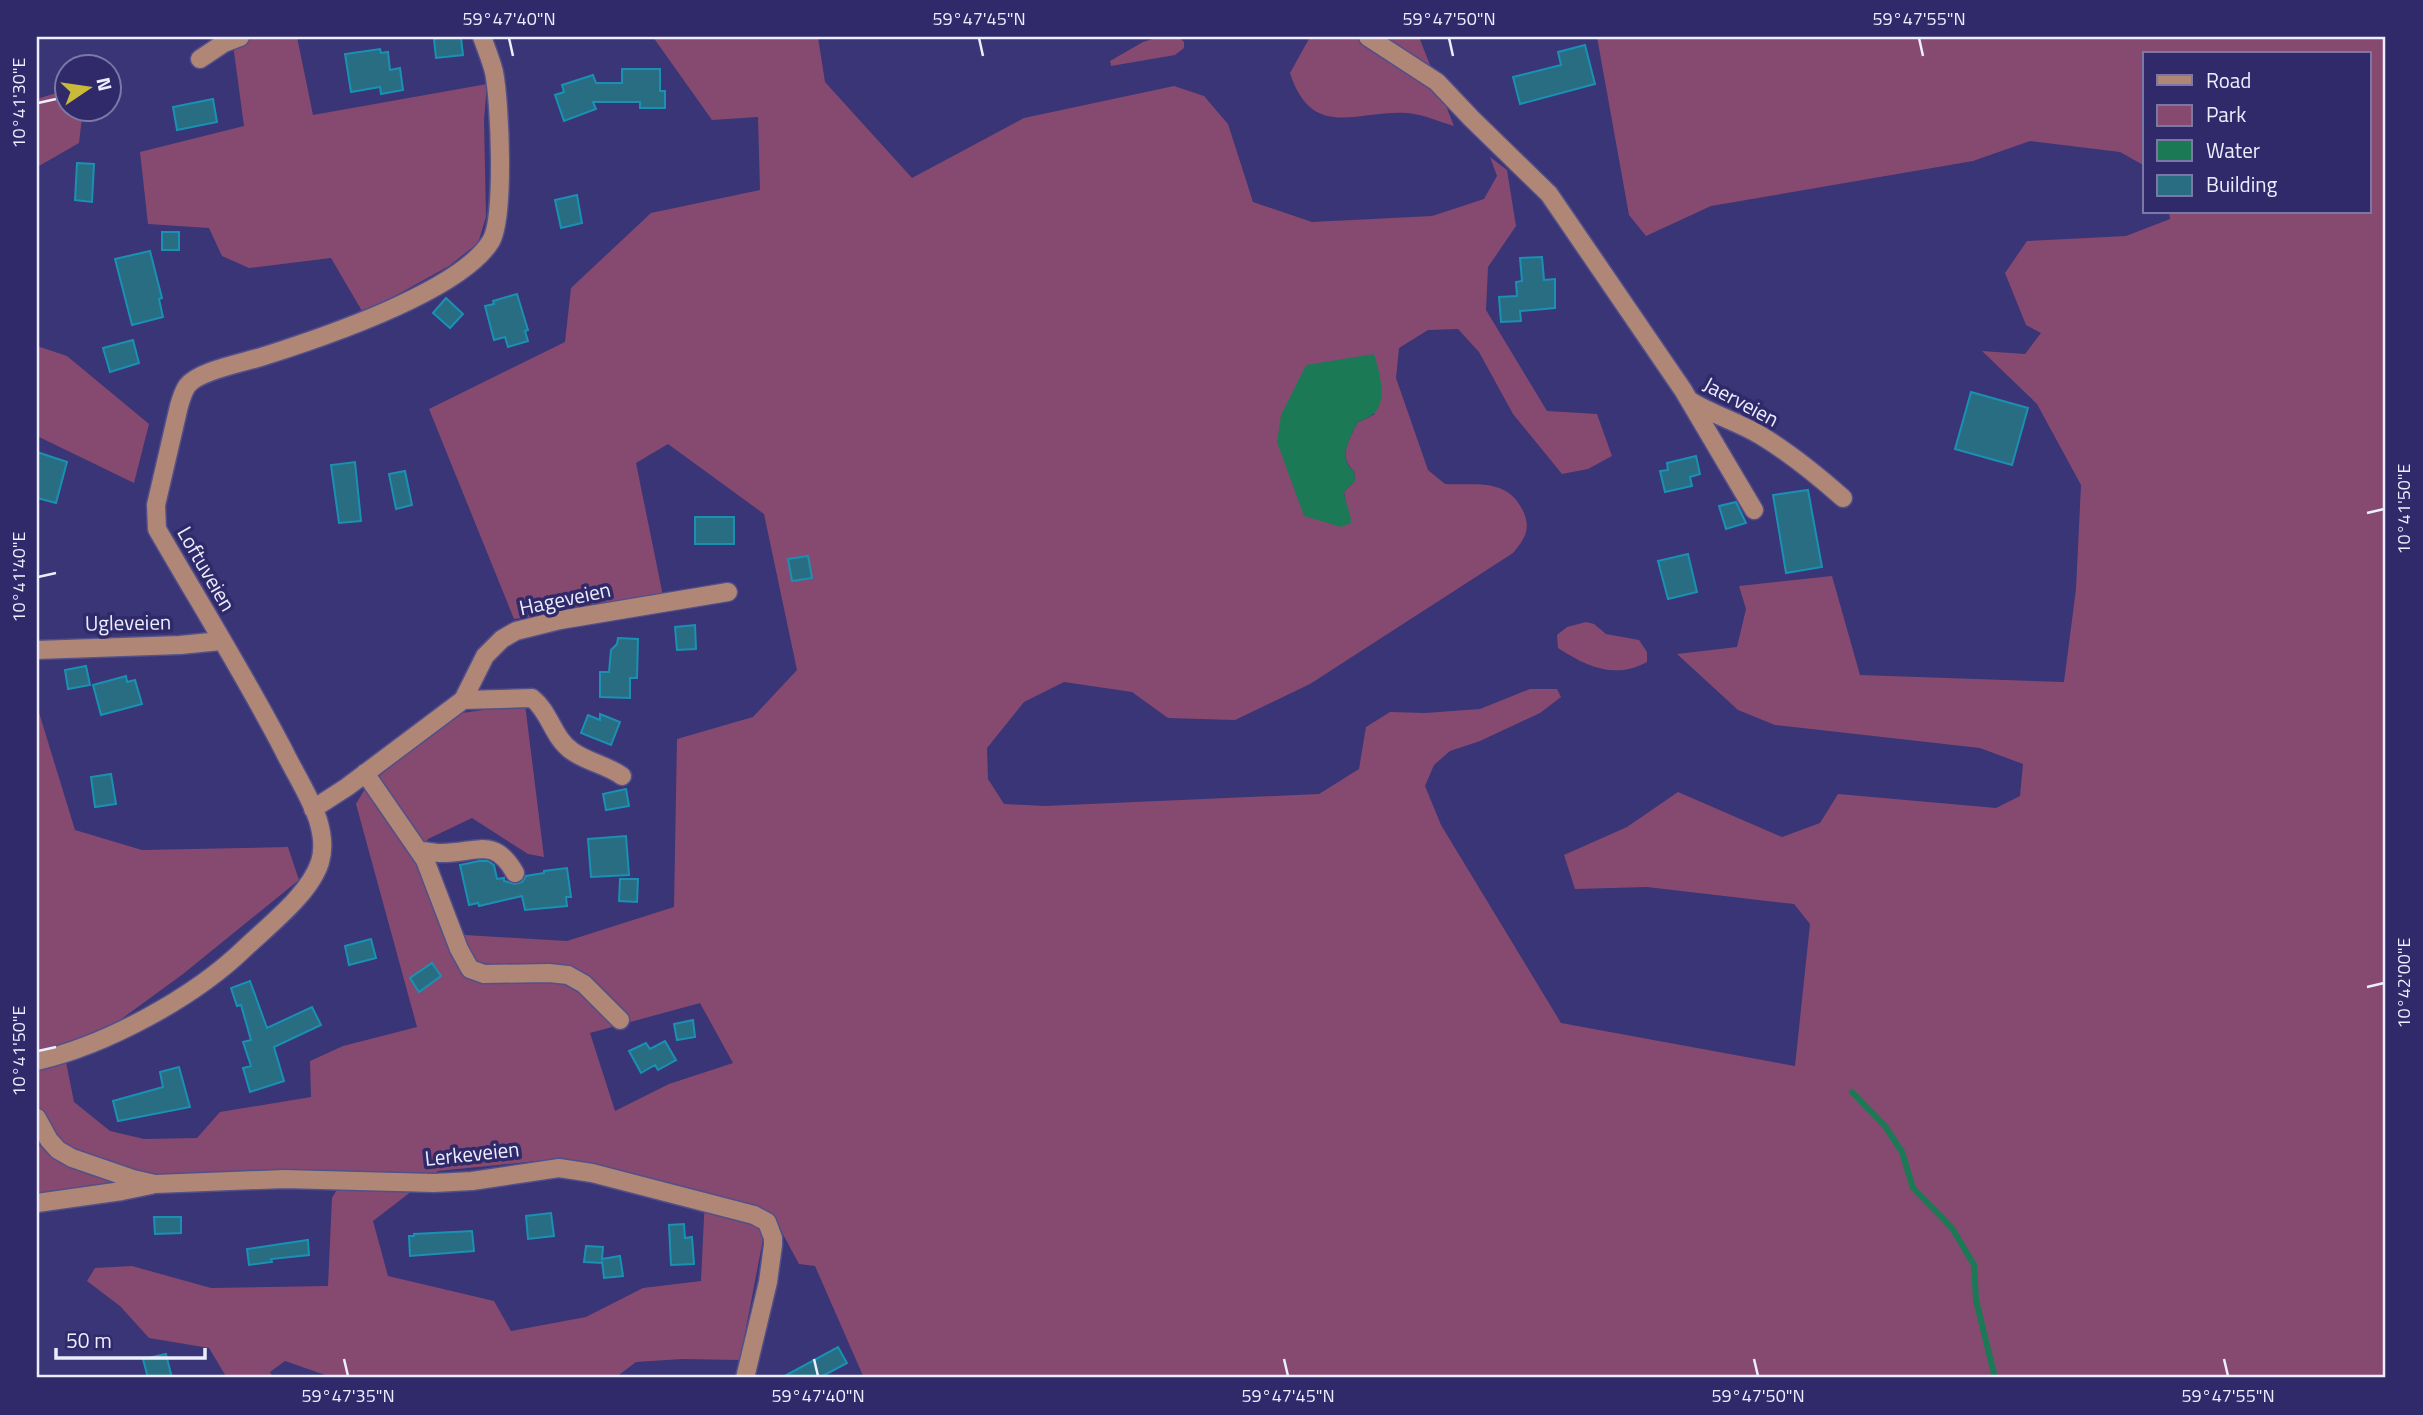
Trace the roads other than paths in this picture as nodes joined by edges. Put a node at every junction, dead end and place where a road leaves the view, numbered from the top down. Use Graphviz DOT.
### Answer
graph roads {
  1 [pos="240,37"];
  2 [pos="482,37"];
  3 [pos="1368,37"];
  4 [pos="200,59"];
  5 [pos="1686,398"];
  6 [pos="1843,498"];
  7 [pos="1754,510"];
  8 [pos="728,592"];
  9 [pos="221,641"];
  10 [pos="37,650"];
  11 [pos="463,700"];
  12 [pos="365,773"];
  13 [pos="622,776"];
  14 [pos="313,809"];
  15 [pos="420,851"];
  16 [pos="515,873"];
  17 [pos="620,1020"];
  18 [pos="37,1061"];
  19 [pos="37,1118"];
  20 [pos="155,1184"];
  21 [pos="37,1203"];
  22 [pos="744,1378"];
  1 -- 4 [label="street"];
  2 -- 9 [label="street, Loftuveien"];
  3 -- 5 [label="street"];
  5 -- 6 [label="street, Jaerveien"];
  5 -- 7 [label="street, Jaerveien"];
  8 -- 11 [label="street, Hageveien"];
  9 -- 10 [label="street, Ugleveien"];
  9 -- 14 [label="street, Loftuveien"];
  11 -- 12 [label="street, Hageveien"];
  11 -- 13 [label="street"];
  12 -- 14 [label="street, Hageveien"];
  12 -- 15 [label="street"];
  14 -- 18 [label="street, Loftuveien"];
  15 -- 16 [label="street"];
  15 -- 17 [label="street"];
  19 -- 20 [label="street, Lerkeveien"];
  20 -- 21 [label="street"];
  20 -- 22 [label="street, Lerkeveien"];
}
